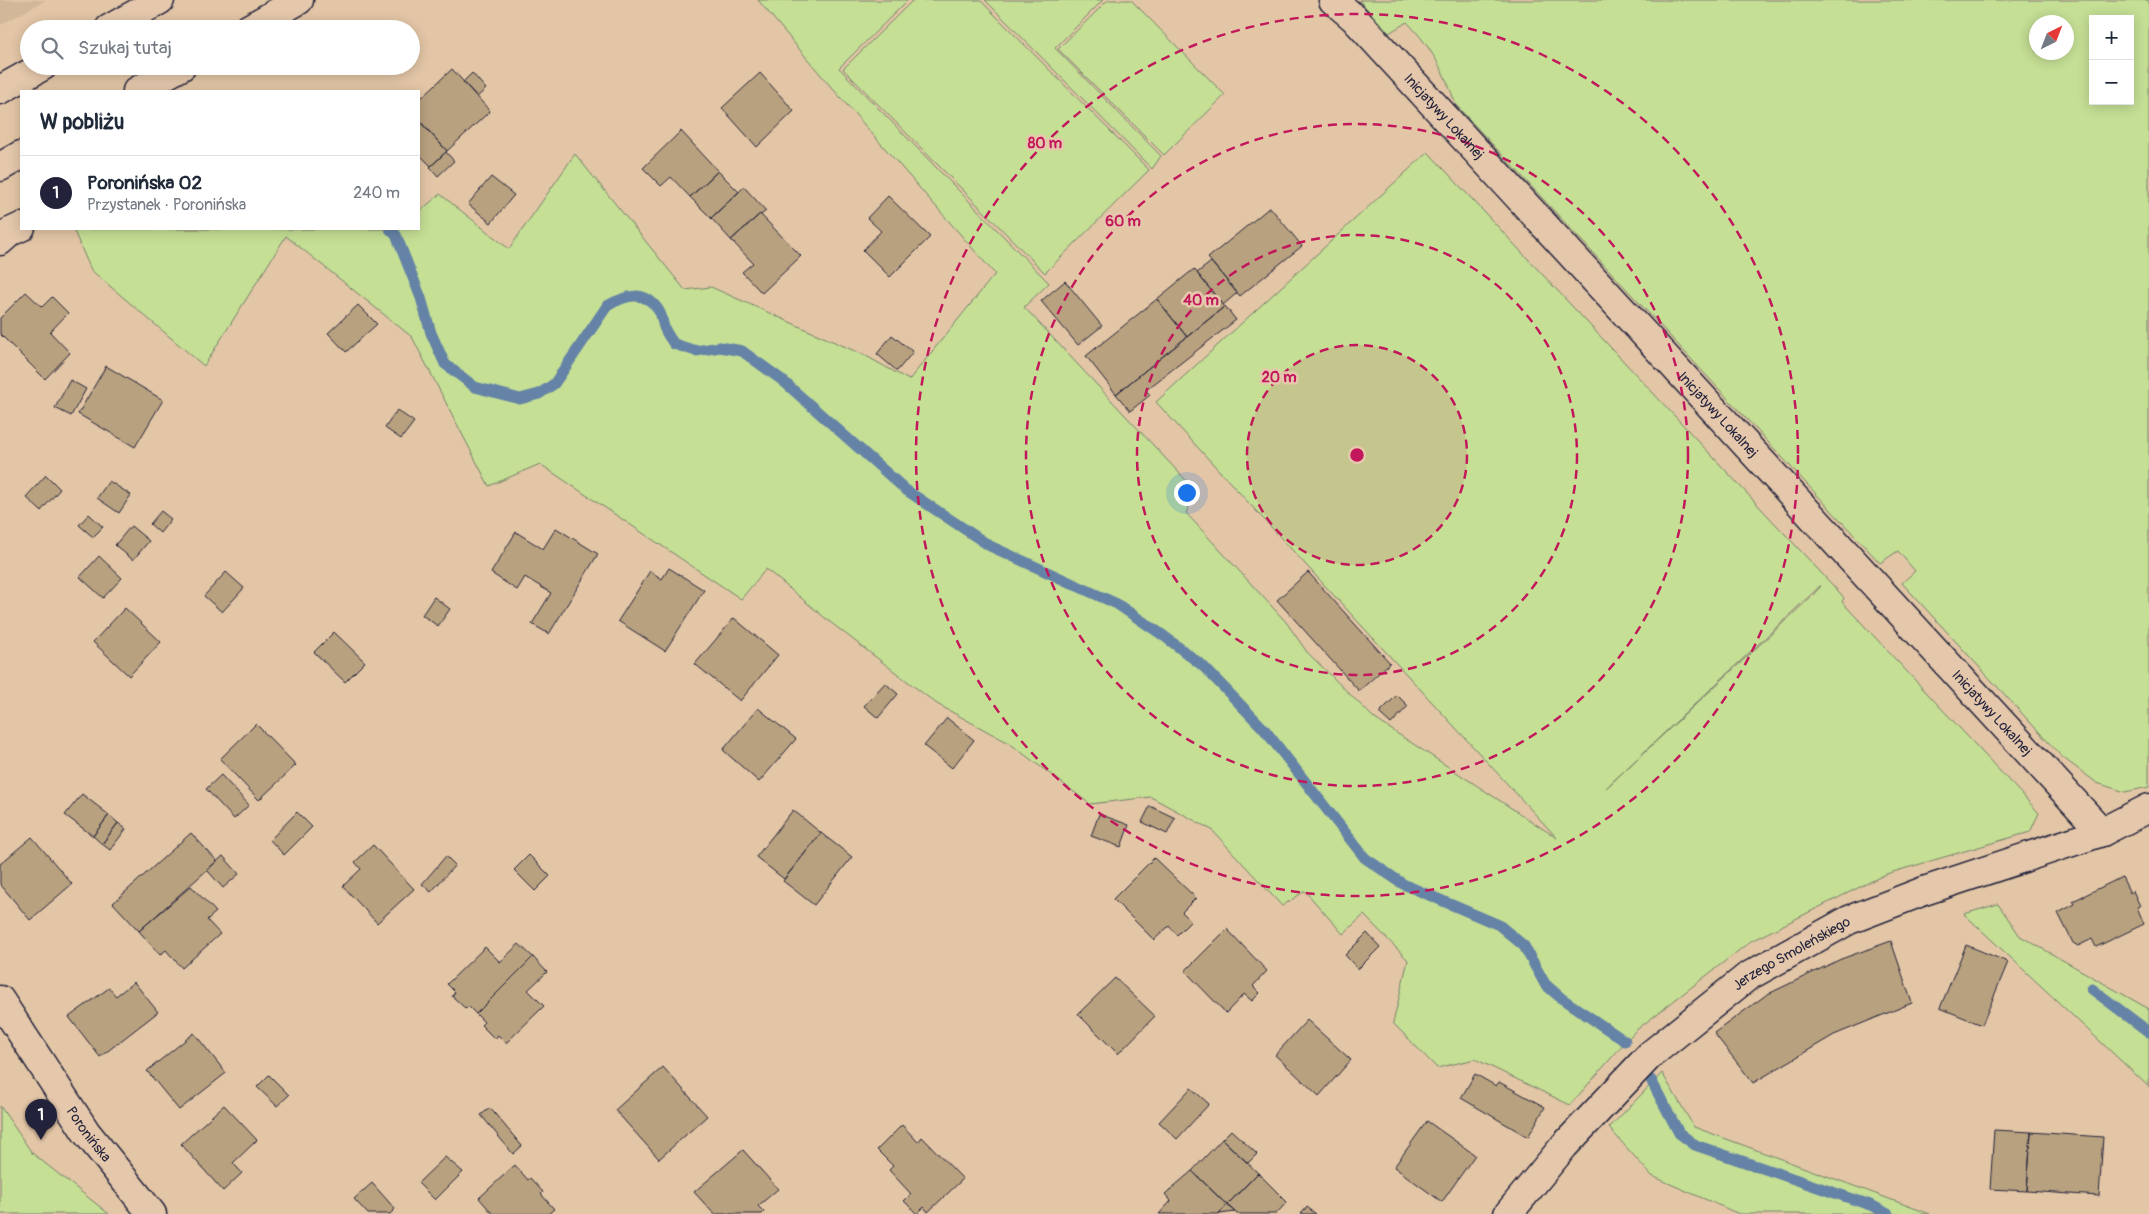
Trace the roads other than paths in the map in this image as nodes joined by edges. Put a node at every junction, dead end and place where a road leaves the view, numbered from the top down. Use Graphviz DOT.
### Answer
graph roads {
  1 [pos="160,0"];
  2 [pos="299,0"];
  3 [pos="1333,0"];
  4 [pos="125,20"];
  5 [pos="264,20"];
  6 [pos="27,75"];
  7 [pos="166,75"];
  8 [pos="0,90"];
  9 [pos="139,90"];
  10 [pos="20,156"];
  11 [pos="0,167"];
  12 [pos="20,227"];
  13 [pos="0,241"];
  14 [pos="2149,808"];
  15 [pos="2102,832"];
  16 [pos="0,1000"];
  17 [pos="152,1214"];
  18 [pos="1508,1214"];
  1 -- 4 [label="main road"];
  2 -- 5 [label="main road"];
  3 -- 15 [label="main road, Inicjatywy Lokalnej"];
  6 -- 8 [label="main road"];
  7 -- 9 [label="main road"];
  10 -- 11 [label="main road"];
  12 -- 13 [label="main road"];
  14 -- 15 [label="main road, Jerzego Smoleńskiego"];
  15 -- 18 [label="main road, Jerzego Smoleńskiego"];
  16 -- 17 [label="main road, Poronińska"];
}
